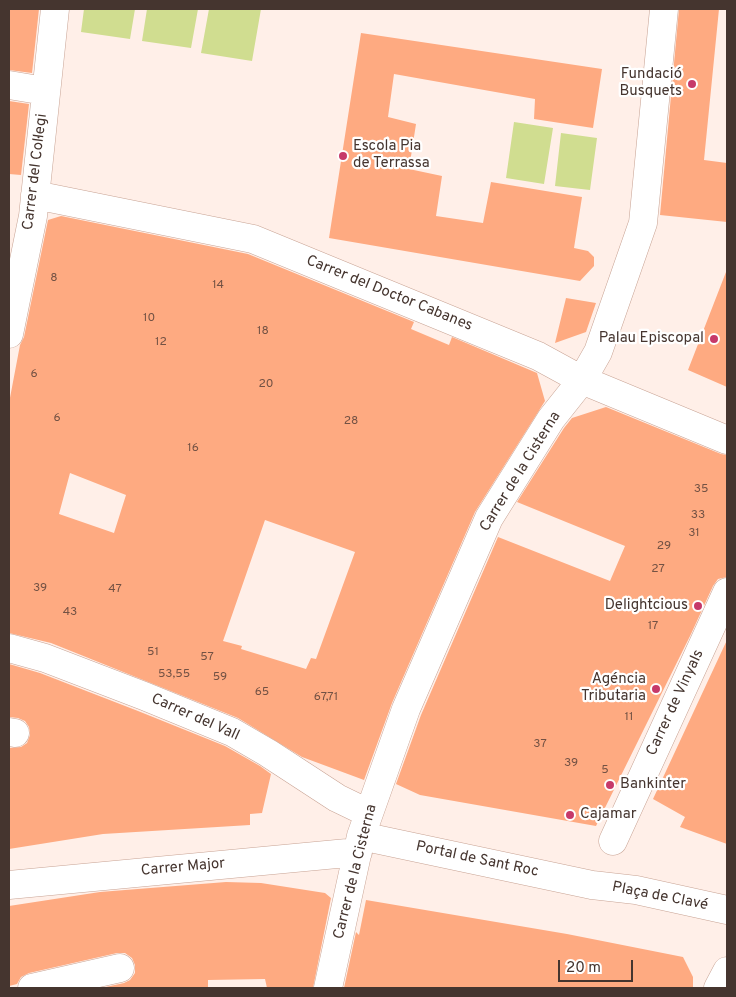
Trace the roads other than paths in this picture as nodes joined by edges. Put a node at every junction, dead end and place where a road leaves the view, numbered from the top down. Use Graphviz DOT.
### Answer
graph roads {
  1 [pos="55,9"];
  2 [pos="664,9"];
  3 [pos="9,84"];
  4 [pos="46,86"];
  5 [pos="35,195"];
  6 [pos="9,334"];
  7 [pos="582,380"];
  8 [pos="727,440"];
  9 [pos="727,592"];
  10 [pos="9,648"];
  11 [pos="363,834"];
  12 [pos="613,841"];
  13 [pos="9,884"];
  14 [pos="592,885"];
  15 [pos="727,910"];
  16 [pos="120,968"];
  17 [pos="727,971"];
  18 [pos="32,988"];
  19 [pos="328,988"];
  20 [pos="718,988"];
  1 -- 4 [label="street, Carrer del Col·legi"];
  2 -- 7 [label="street, Carrer de la Cisterna"];
  3 -- 4 [label="street"];
  4 -- 5 [label="street, Carrer del Col·legi"];
  5 -- 6 [label="street, Carrer del Col·legi"];
  5 -- 7 [label="street, Carrer del Doctor Cabanes"];
  7 -- 8 [label="street, Carrer del Doctor Cabanes"];
  7 -- 11 [label="street, Carrer de la Cisterna"];
  9 -- 12 [label="street, Carrer de Vinyals"];
  10 -- 11 [label="street, Carrer del Vall"];
  11 -- 13 [label="street, Carrer Major"];
  11 -- 14 [label="street, Portal de Sant Roc"];
  11 -- 19 [label="street, Carrer de la Cisterna"];
  14 -- 15 [label="street, Plaça de Clavé"];
  16 -- 18 [label="street"];
  17 -- 20 [label="street"];
}
